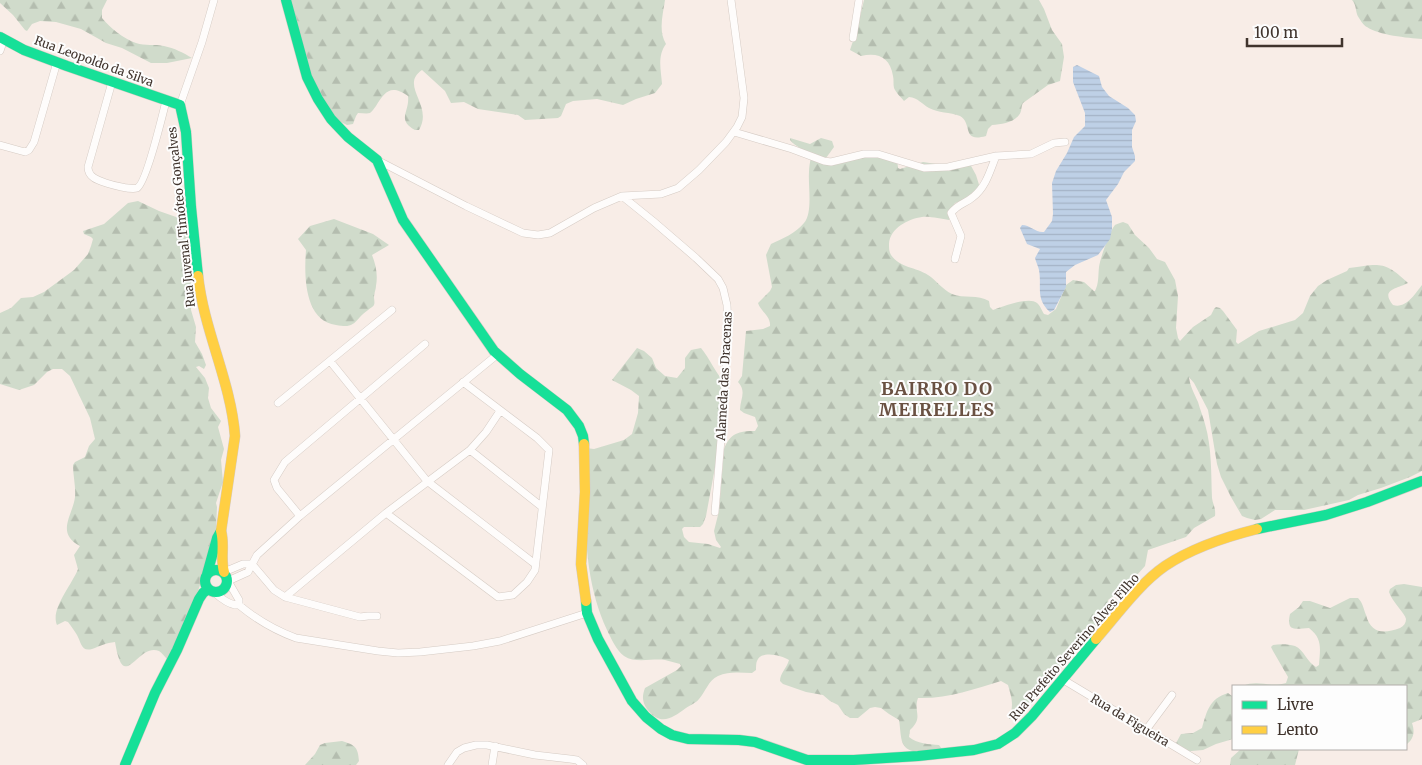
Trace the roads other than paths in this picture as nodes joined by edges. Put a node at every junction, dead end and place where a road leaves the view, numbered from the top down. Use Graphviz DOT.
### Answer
graph roads {
  1 [pos="214,0"];
  2 [pos="286,0"];
  3 [pos="731,0"];
  4 [pos="859,0"];
  5 [pos="2,38"];
  6 [pos="853,38"];
  7 [pos="0,51"];
  8 [pos="57,62"];
  9 [pos="112,82"];
  10 [pos="166,100"];
  11 [pos="180,105"];
  12 [pos="734,132"];
  13 [pos="1065,142"];
  14 [pos="0,145"];
  15 [pos="996,156"];
  16 [pos="377,160"];
  17 [pos="622,196"];
  18 [pos="955,259"];
  19 [pos="392,310"];
  20 [pos="425,344"];
  21 [pos="498,354"];
  22 [pos="330,361"];
  23 [pos="463,382"];
  24 [pos="360,398"];
  25 [pos="278,403"];
  26 [pos="500,411"];
  27 [pos="394,439"];
  28 [pos="470,450"];
  29 [pos="427,481"];
  30 [pos="1422,481"];
  31 [pos="542,507"];
  32 [pos="714,512"];
  33 [pos="386,513"];
  34 [pos="300,516"];
  35 [pos="222,532"];
  36 [pos="252,564"];
  37 [pos="535,564"];
  38 [pos="206,574"];
  39 [pos="226,577"];
  40 [pos="211,591"];
  41 [pos="285,597"];
  42 [pos="239,605"];
  43 [pos="586,613"];
  44 [pos="377,616"];
  45 [pos="1062,679"];
  46 [pos="1172,695"];
  47 [pos="1146,730"];
  48 [pos="495,746"];
  49 [pos="1198,760"];
  50 [pos="125,765"];
  51 [pos="448,765"];
  52 [pos="492,765"];
  53 [pos="583,765"];
  1 -- 11 [label="street"];
  2 -- 16 [label="street, Rua Prefeito Severino Alves Filho"];
  3 -- 12 [label="street"];
  4 -- 6 [label="street"];
  5 -- 7 [label="street"];
  5 -- 8 [label="street, Rua Leopoldo da Silva"];
  8 -- 9 [label="street, Rua Leopoldo da Silva"];
  8 -- 14 [label="street"];
  9 -- 10 [label="street, Rua Leopoldo da Silva"];
  9 -- 10 [label="street"];
  10 -- 11 [label="street, Rua Leopoldo da Silva"];
  11 -- 35 [label="street, Rua Juvenal Timóteo Gonçalves"];
  12 -- 15 [label="street"];
  12 -- 17 [label="street"];
  13 -- 15 [label="street"];
  15 -- 18 [label="street"];
  16 -- 17 [label="street"];
  16 -- 21 [label="street, Rua Prefeito Severino Alves Filho"];
  17 -- 32 [label="street, Alameda das Dracenas"];
  19 -- 22 [label="street"];
  20 -- 24 [label="street"];
  21 -- 23 [label="street"];
  21 -- 43 [label="street, Rua Prefeito Severino Alves Filho"];
  22 -- 24 [label="street"];
  22 -- 25 [label="street"];
  23 -- 26 [label="street"];
  23 -- 27 [label="street"];
  24 -- 27 [label="street"];
  24 -- 34 [label="street"];
  26 -- 28 [label="street"];
  26 -- 31 [label="street"];
  27 -- 29 [label="street"];
  27 -- 34 [label="street"];
  28 -- 29 [label="street"];
  28 -- 31 [label="street"];
  29 -- 33 [label="street"];
  29 -- 37 [label="street"];
  30 -- 45 [label="street, Rua Prefeito Severino Alves Filho"];
  31 -- 37 [label="street"];
  33 -- 37 [label="street"];
  33 -- 41 [label="street"];
  34 -- 36 [label="street"];
  35 -- 38 [label="street, Rua Juvenal Timóteo Gonçalves"];
  35 -- 39 [label="street, Rua Juvenal Timóteo Gonçalves"];
  36 -- 39 [label="street"];
  36 -- 41 [label="street"];
  38 -- 39 [label="street"];
  38 -- 40 [label="street"];
  39 -- 40 [label="street"];
  39 -- 42 [label="street"];
  40 -- 42 [label="street"];
  40 -- 50 [label="street"];
  41 -- 44 [label="street"];
  42 -- 43 [label="street"];
  43 -- 45 [label="street, Rua Prefeito Severino Alves Filho"];
  45 -- 47 [label="street, Rua da Figueira"];
  46 -- 47 [label="street"];
  47 -- 49 [label="street, Rua da Figueira"];
  48 -- 51 [label="street"];
  48 -- 52 [label="street"];
  48 -- 53 [label="street"];
}
